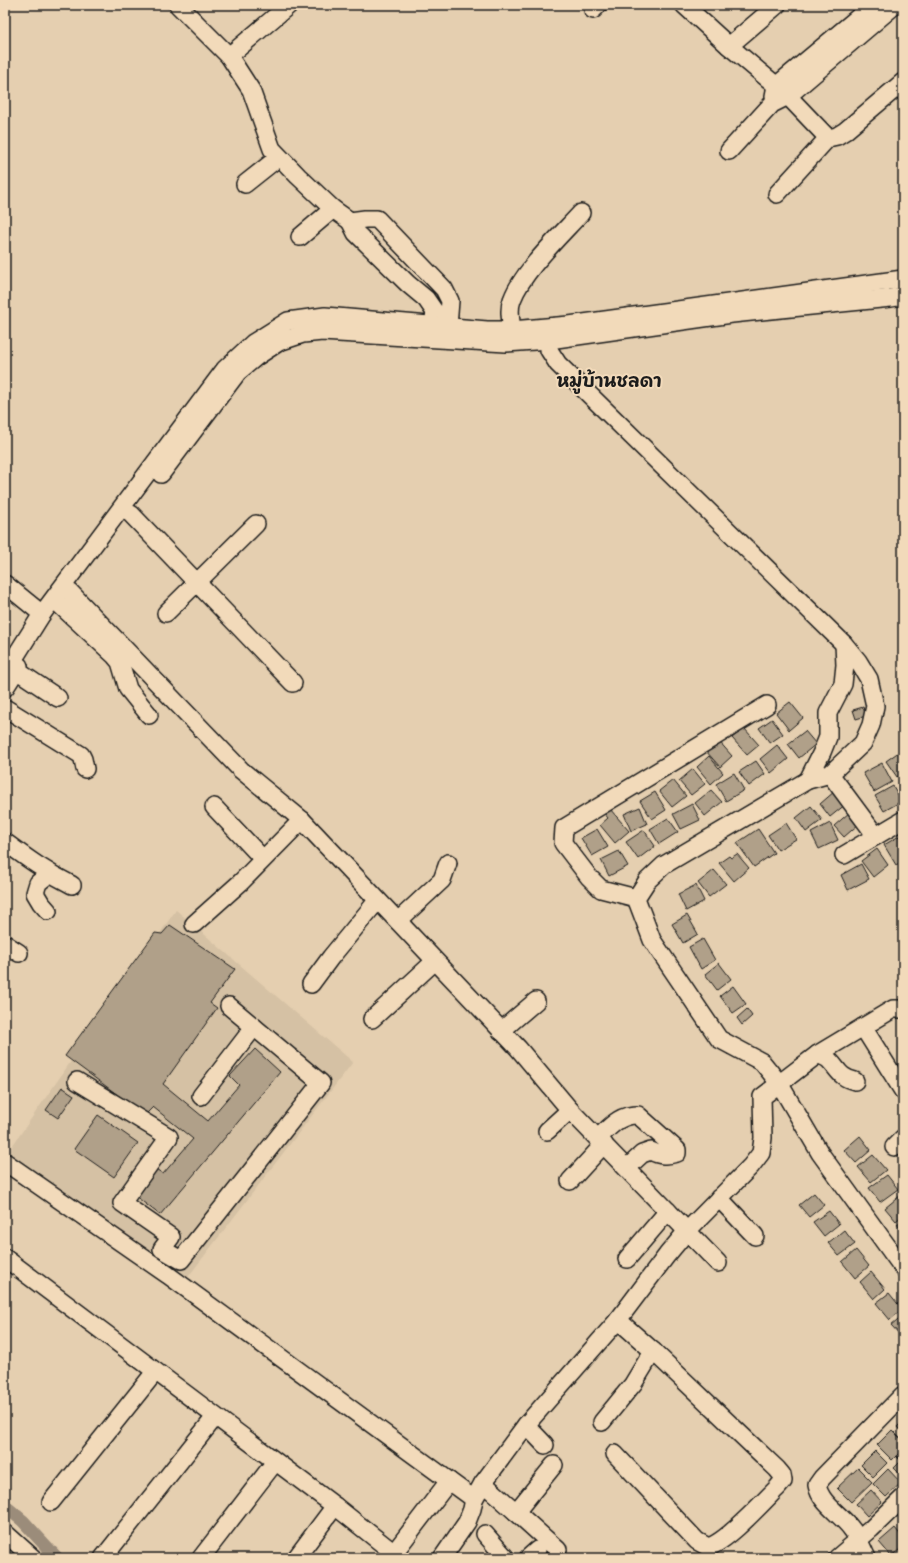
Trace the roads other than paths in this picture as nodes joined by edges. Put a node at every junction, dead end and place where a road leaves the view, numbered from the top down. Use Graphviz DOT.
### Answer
graph roads {
  1 [pos="289,5"];
  2 [pos="684,5"];
  3 [pos="777,5"];
  4 [pos="873,5"];
  5 [pos="895,5"];
  6 [pos="182,6"];
  7 [pos="863,23"];
  8 [pos="729,46"];
  9 [pos="229,56"];
  10 [pos="903,82"];
  11 [pos="782,91"];
  12 [pos="828,138"];
  13 [pos="729,151"];
  14 [pos="279,157"];
  15 [pos="245,184"];
  16 [pos="777,194"];
  17 [pos="333,209"];
  18 [pos="581,213"];
  19 [pos="350,221"];
  20 [pos="300,238"];
  21 [pos="903,279"];
  22 [pos="436,280"];
  23 [pos="420,294"];
  24 [pos="903,296"];
  25 [pos="440,326"];
  26 [pos="512,330"];
  27 [pos="550,333"];
  28 [pos="130,514"];
  29 [pos="256,524"];
  30 [pos="196,582"];
  31 [pos="5,584"];
  32 [pos="65,599"];
  33 [pos="166,613"];
  34 [pos="42,614"];
  35 [pos="844,644"];
  36 [pos="11,672"];
  37 [pos="293,683"];
  38 [pos="5,688"];
  39 [pos="58,698"];
  40 [pos="767,704"];
  41 [pos="5,708"];
  42 [pos="149,715"];
  43 [pos="85,769"];
  44 [pos="830,774"];
  45 [pos="808,780"];
  46 [pos="214,807"];
  47 [pos="302,820"];
  48 [pos="903,820"];
  49 [pos="876,836"];
  50 [pos="7,848"];
  51 [pos="844,855"];
  52 [pos="263,859"];
  53 [pos="448,863"];
  54 [pos="49,874"];
  55 [pos="72,885"];
  56 [pos="636,898"];
  57 [pos="377,901"];
  58 [pos="48,911"];
  59 [pos="398,921"];
  60 [pos="194,924"];
  61 [pos="435,961"];
  62 [pos="311,984"];
  63 [pos="536,1001"];
  64 [pos="229,1006"];
  65 [pos="903,1009"];
  66 [pos="372,1019"];
  67 [pos="254,1027"];
  68 [pos="863,1027"];
  69 [pos="501,1031"];
  70 [pos="818,1054"];
  71 [pos="77,1081"];
  72 [pos="855,1081"];
  73 [pos="779,1083"];
  74 [pos="903,1091"];
  75 [pos="201,1096"];
  76 [pos="570,1110"];
  77 [pos="547,1131"];
  78 [pos="601,1141"];
  79 [pos="5,1162"];
  80 [pos="627,1168"];
  81 [pos="570,1181"];
  82 [pos="718,1198"];
  83 [pos="668,1211"];
  84 [pos="687,1231"];
  85 [pos="755,1236"];
  86 [pos="167,1252"];
  87 [pos="5,1258"];
  88 [pos="627,1259"];
  89 [pos="718,1262"];
  90 [pos="156,1266"];
  91 [pos="903,1268"];
  92 [pos="618,1320"];
  93 [pos="653,1351"];
  94 [pos="155,1372"];
  95 [pos="903,1394"];
  96 [pos="215,1417"];
  97 [pos="602,1422"];
  98 [pos="526,1425"];
  99 [pos="545,1445"];
  100 [pos="615,1454"];
  101 [pos="275,1462"];
  102 [pos="554,1465"];
  103 [pos="449,1481"];
  104 [pos="482,1483"];
  105 [pos="474,1498"];
  106 [pos="903,1498"];
  107 [pos="51,1502"];
  108 [pos="335,1506"];
  109 [pos="516,1512"];
  110 [pos="5,1533"];
  111 [pos="485,1534"];
  112 [pos="859,1541"];
  113 [pos="558,1550"];
  114 [pos="392,1556"];
  115 [pos="33,1558"];
  116 [pos="103,1558"];
  117 [pos="200,1558"];
  118 [pos="296,1558"];
  119 [pos="442,1558"];
  120 [pos="506,1558"];
  121 [pos="837,1558"];
  122 [pos="867,1558"];
  1 -- 9 [label="street"];
  2 -- 8 [label="street"];
  3 -- 8 [label="street"];
  4 -- 7 [label="street"];
  5 -- 7 [label="street"];
  6 -- 9 [label="street"];
  7 -- 11 [label="street"];
  8 -- 11 [label="street"];
  9 -- 14 [label="street"];
  10 -- 12 [label="street"];
  11 -- 12 [label="street"];
  11 -- 13 [label="street"];
  12 -- 16 [label="street"];
  14 -- 15 [label="street"];
  14 -- 17 [label="street"];
  17 -- 19 [label="street"];
  17 -- 20 [label="street"];
  18 -- 26 [label="street"];
  19 -- 22 [label="street"];
  19 -- 23 [label="street"];
  21 -- 27 [label="street"];
  22 -- 23 [label="street"];
  22 -- 25 [label="street"];
  23 -- 25 [label="street"];
  24 -- 27 [label="street"];
  25 -- 26 [label="street"];
  25 -- 34 [label="street"];
  26 -- 27 [label="street"];
  27 -- 28 [label="street"];
  27 -- 35 [label="street"];
  28 -- 30 [label="street"];
  28 -- 32 [label="street"];
  29 -- 30 [label="street"];
  30 -- 33 [label="street"];
  30 -- 37 [label="street"];
  31 -- 34 [label="street"];
  32 -- 36 [label="street"];
  32 -- 42 [label="street"];
  32 -- 47 [label="street"];
  34 -- 36 [label="street"];
  35 -- 44 [label="street"];
  35 -- 45 [label="street"];
  36 -- 38 [label="street"];
  36 -- 39 [label="street"];
  40 -- 56 [label="street"];
  41 -- 43 [label="street"];
  44 -- 45 [label="street"];
  44 -- 49 [label="street"];
  45 -- 56 [label="street"];
  46 -- 52 [label="street"];
  47 -- 52 [label="street"];
  47 -- 57 [label="street"];
  48 -- 49 [label="street"];
  49 -- 51 [label="street"];
  50 -- 54 [label="street"];
  52 -- 60 [label="street"];
  53 -- 59 [label="street"];
  54 -- 55 [label="street"];
  54 -- 58 [label="street"];
  56 -- 73 [label="street"];
  57 -- 59 [label="street"];
  57 -- 62 [label="street"];
  59 -- 61 [label="street"];
  61 -- 66 [label="street"];
  61 -- 69 [label="street"];
  63 -- 69 [label="street"];
  64 -- 67 [label="street"];
  65 -- 68 [label="street"];
  67 -- 75 [label="street"];
  67 -- 86 [label="street"];
  68 -- 70 [label="street"];
  68 -- 74 [label="street"];
  69 -- 76 [label="street"];
  70 -- 72 [label="street"];
  70 -- 73 [label="street"];
  71 -- 86 [label="street"];
  73 -- 82 [label="street"];
  73 -- 91 [label="street"];
  76 -- 77 [label="street"];
  76 -- 78 [label="street"];
  78 -- 80 [label="street"];
  78 -- 80 [label="street"];
  78 -- 81 [label="street"];
  79 -- 90 [label="street"];
  80 -- 83 [label="street"];
  82 -- 84 [label="street"];
  82 -- 85 [label="street"];
  83 -- 84 [label="street"];
  83 -- 88 [label="street"];
  84 -- 89 [label="street"];
  84 -- 92 [label="street"];
  86 -- 90 [label="street"];
  87 -- 94 [label="street"];
  90 -- 103 [label="street"];
  92 -- 93 [label="street"];
  92 -- 98 [label="street"];
  93 -- 97 [label="street"];
  93 -- 100 [label="street"];
  94 -- 96 [label="street"];
  94 -- 107 [label="street"];
  95 -- 112 [label="street"];
  96 -- 101 [label="street"];
  96 -- 116 [label="street"];
  98 -- 99 [label="street"];
  98 -- 104 [label="street"];
  101 -- 108 [label="street"];
  101 -- 117 [label="street"];
  102 -- 109 [label="street"];
  103 -- 105 [label="street"];
  103 -- 114 [label="street"];
  104 -- 105 [label="street"];
  104 -- 109 [label="street"];
  105 -- 119 [label="street"];
  106 -- 112 [label="street"];
  108 -- 114 [label="street"];
  108 -- 118 [label="street"];
  109 -- 113 [label="street"];
  110 -- 115 [label="street"];
  111 -- 120 [label="street"];
  112 -- 121 [label="street"];
  112 -- 122 [label="street"];
}
